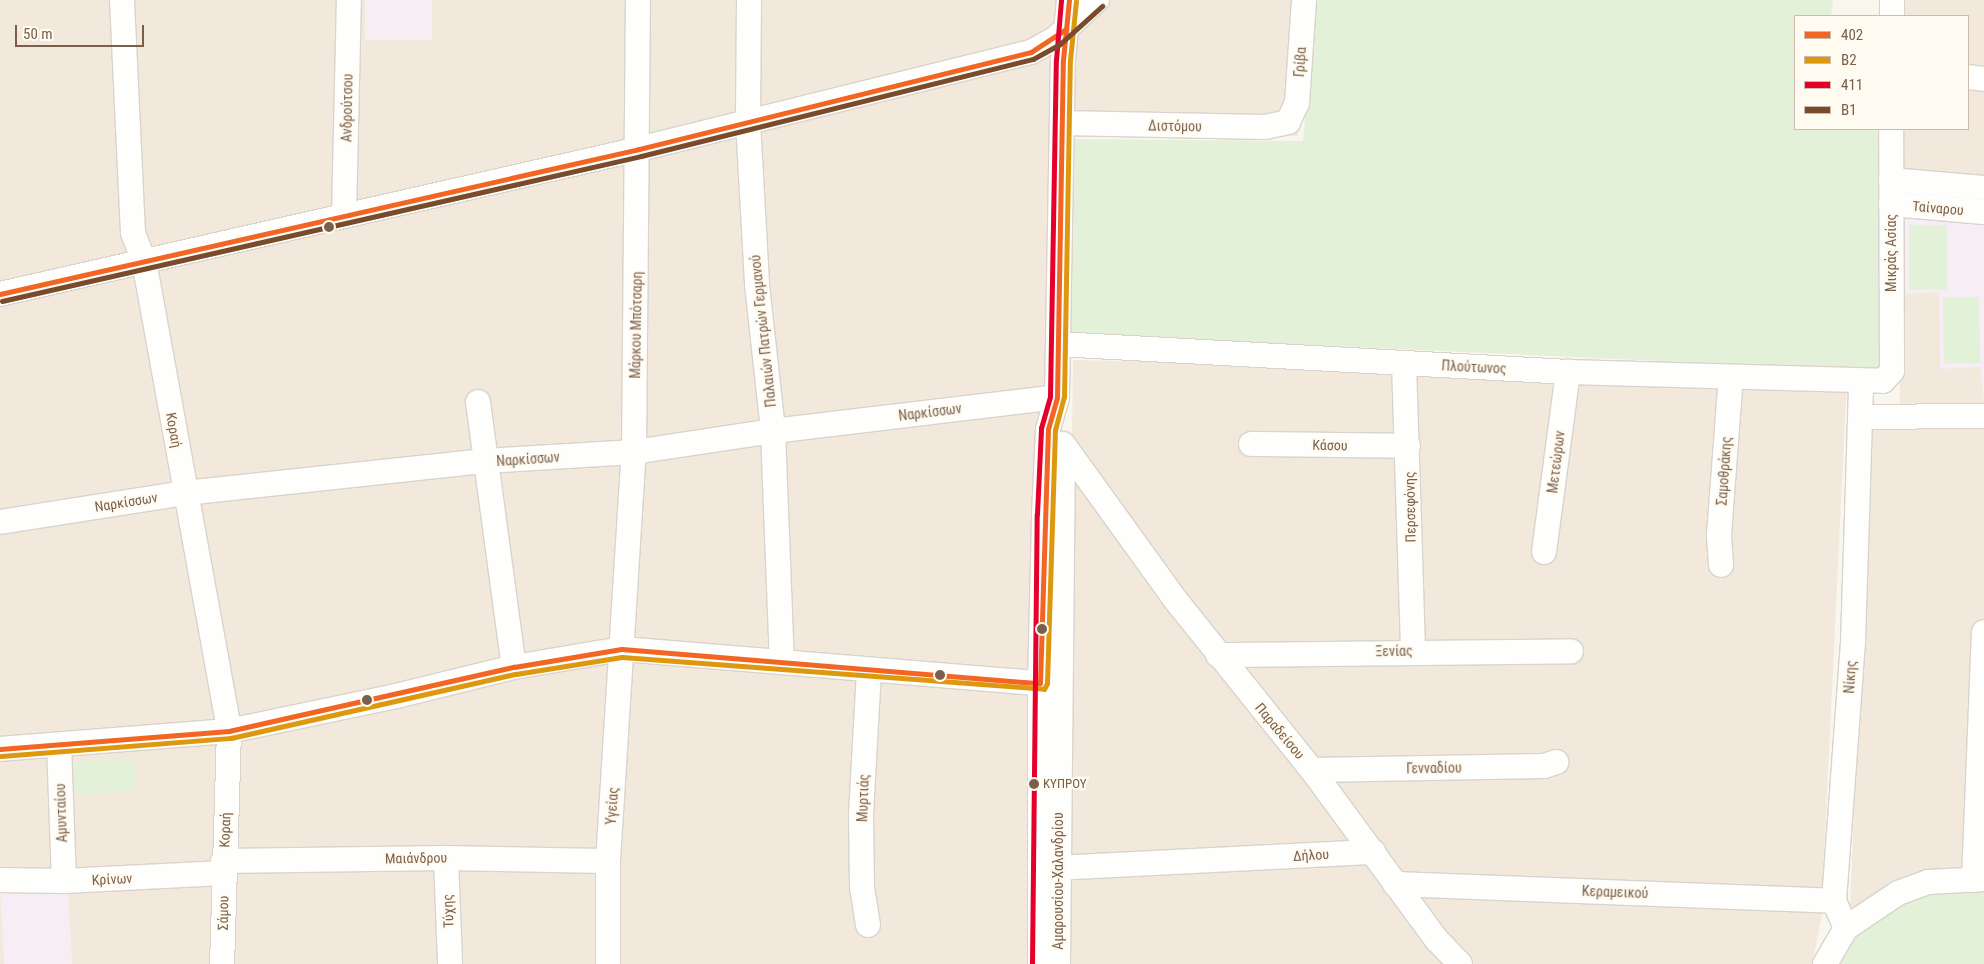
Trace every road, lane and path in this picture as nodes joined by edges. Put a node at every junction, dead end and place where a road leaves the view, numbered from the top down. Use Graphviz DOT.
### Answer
graph roads {
  1 [pos="122,0"];
  2 [pos="349,0"];
  3 [pos="638,0"];
  4 [pos="749,0"];
  5 [pos="1069,0"];
  6 [pos="1097,0"];
  7 [pos="1304,0"];
  8 [pos="1892,0"];
  9 [pos="1892,15"];
  10 [pos="1066,29"];
  11 [pos="1031,52"];
  12 [pos="1063,60"];
  13 [pos="1969,77"];
  14 [pos="1984,79"];
  15 [pos="748,122"];
  16 [pos="1288,122"];
  17 [pos="1062,123"];
  18 [pos="1891,130"];
  19 [pos="639,149"];
  20 [pos="1891,180"];
  21 [pos="1984,188"];
  22 [pos="1891,204"];
  23 [pos="1984,212"];
  24 [pos="344,216"];
  25 [pos="144,261"];
  26 [pos="0,294"];
  27 [pos="1058,344"];
  28 [pos="1404,363"];
  29 [pos="1568,372"];
  30 [pos="1730,377"];
  31 [pos="1889,377"];
  32 [pos="1861,381"];
  33 [pos="1057,397"];
  34 [pos="478,402"];
  35 [pos="1984,416"];
  36 [pos="1861,417"];
  37 [pos="773,431"];
  38 [pos="1063,444"];
  39 [pos="1251,444"];
  40 [pos="1408,446"];
  41 [pos="634,452"];
  42 [pos="485,461"];
  43 [pos="185,493"];
  44 [pos="1061,498"];
  45 [pos="1102,498"];
  46 [pos="1044,514"];
  47 [pos="0,522"];
  48 [pos="1544,552"];
  49 [pos="1721,565"];
  50 [pos="1984,632"];
  51 [pos="622,649"];
  52 [pos="1570,650"];
  53 [pos="1413,651"];
  54 [pos="1218,656"];
  55 [pos="782,661"];
  56 [pos="514,666"];
  57 [pos="869,671"];
  58 [pos="1040,684"];
  59 [pos="229,731"];
  60 [pos="59,745"];
  61 [pos="0,749"];
  62 [pos="1556,762"];
  63 [pos="1312,770"];
  64 [pos="1374,852"];
  65 [pos="446,858"];
  66 [pos="608,861"];
  67 [pos="223,867"];
  68 [pos="1057,868"];
  69 [pos="0,880"];
  70 [pos="1979,880"];
  71 [pos="64,881"];
  72 [pos="1395,884"];
  73 [pos="1834,901"];
  74 [pos="868,925"];
  75 [pos="1846,928"];
  76 [pos="222,964"];
  77 [pos="450,964"];
  78 [pos="608,964"];
  79 [pos="1040,964"];
  80 [pos="1058,964"];
  81 [pos="1460,964"];
  82 [pos="1825,964"];
  1 -- 25 [label="street, Κοραή"];
  2 -- 24 [label="street, Ανδρούτσου"];
  3 -- 19 [label="street, Μάρκου Μπότσαρη"];
  4 -- 15 [label="street, Παλαιών Πατρών Γερμανού"];
  5 -- 10 [label="street"];
  6 -- 10 [label="street"];
  7 -- 16 [label="street, Γρίβα"];
  8 -- 9 [label="street"];
  10 -- 11 [label="street"];
  10 -- 12 [label="street"];
  11 -- 12 [label="street"];
  11 -- 15 [label="street"];
  12 -- 17 [label="street"];
  13 -- 14 [label="street"];
  15 -- 19 [label="street"];
  15 -- 37 [label="street, Παλαιών Πατρών Γερμανού"];
  16 -- 17 [label="street, Διστόμου"];
  17 -- 27 [label="street"];
  18 -- 20 [label="street, Μικράς Ασίας"];
  19 -- 24 [label="street"];
  19 -- 41 [label="street, Μάρκου Μπότσαρη"];
  20 -- 21 [label="street"];
  20 -- 22 [label="street, Μικράς Ασίας"];
  22 -- 23 [label="street, Ταίναρου"];
  22 -- 31 [label="street, Μικράς Ασίας"];
  24 -- 25 [label="street"];
  25 -- 26 [label="street"];
  25 -- 43 [label="street, Κοραή"];
  27 -- 28 [label="street, Πλούτωνος"];
  27 -- 33 [label="street"];
  28 -- 29 [label="street, Πλούτωνος"];
  28 -- 40 [label="street, Περσεφόνης"];
  29 -- 30 [label="street, Πλούτωνος"];
  29 -- 48 [label="street, Μετεώρων"];
  30 -- 32 [label="street, Πλούτωνος"];
  30 -- 49 [label="street, Σαμοθράκης"];
  31 -- 32 [label="street, Πλούτωνος"];
  32 -- 36 [label="street, Νίκης"];
  33 -- 37 [label="street, Ναρκίσσων"];
  33 -- 38 [label="street, Αμαρουσίου-Χαλανδρίου"];
  33 -- 46 [label="street, Αμαρουσίου-Χαλανδρίου"];
  34 -- 42 [label="street"];
  35 -- 36 [label="street"];
  36 -- 73 [label="street, Νίκης"];
  37 -- 41 [label="street, Ναρκίσσων"];
  37 -- 55 [label="street, Παλαιών Πατρών Γερμανού"];
  38 -- 44 [label="street, Αμαρουσίου-Χαλανδρίου"];
  38 -- 45 [label="street, Παραδείσου"];
  39 -- 40 [label="street, Κάσου"];
  40 -- 53 [label="street, Περσεφόνης"];
  41 -- 42 [label="street, Ναρκίσσων"];
  41 -- 51 [label="street, Μάρκου Μπότσαρη"];
  42 -- 43 [label="street, Ναρκίσσων"];
  42 -- 56 [label="street"];
  43 -- 47 [label="street, Ναρκίσσων"];
  43 -- 59 [label="street, Κοραή"];
  44 -- 45 [label="street"];
  44 -- 46 [label="street"];
  44 -- 68 [label="street, Αμαρουσίου-Χαλανδρίου"];
  45 -- 54 [label="street, Παραδείσου"];
  46 -- 58 [label="street, Αμαρουσίου-Χαλανδρίου"];
  50 -- 70 [label="street"];
  51 -- 55 [label="street"];
  51 -- 56 [label="street"];
  51 -- 66 [label="street, Υγείας"];
  52 -- 53 [label="street, Ξενίας"];
  53 -- 54 [label="street, Ξενίας"];
  54 -- 63 [label="street, Παραδείσου"];
  55 -- 57 [label="street"];
  56 -- 59 [label="street"];
  57 -- 58 [label="street"];
  57 -- 74 [label="street, Μυρτιάς"];
  58 -- 79 [label="street, Αμαρουσίου-Χαλανδρίου"];
  59 -- 60 [label="street"];
  59 -- 67 [label="street, Κοραή"];
  60 -- 61 [label="street"];
  60 -- 71 [label="street, Αμυνταίου"];
  62 -- 63 [label="street, Γενναδίου"];
  63 -- 64 [label="street, Παραδείσου"];
  64 -- 68 [label="street, Δήλου"];
  64 -- 72 [label="street, Παραδείσου"];
  65 -- 66 [label="street, Μαιάνδρου"];
  65 -- 67 [label="street, Μαιάνδρου"];
  65 -- 77 [label="street, Τύχης"];
  66 -- 78 [label="street, Υγείας"];
  67 -- 71 [label="street, Κρίνων"];
  67 -- 76 [label="street, Σάμου"];
  68 -- 80 [label="street, Αμαρουσίου-Χαλανδρίου"];
  69 -- 71 [label="street, Κρίνων"];
  70 -- 75 [label="street"];
  72 -- 73 [label="street, Κεραμεικού"];
  72 -- 81 [label="street, Παραδείσου"];
  73 -- 75 [label="street, Νίκης"];
  75 -- 82 [label="street"];
}
